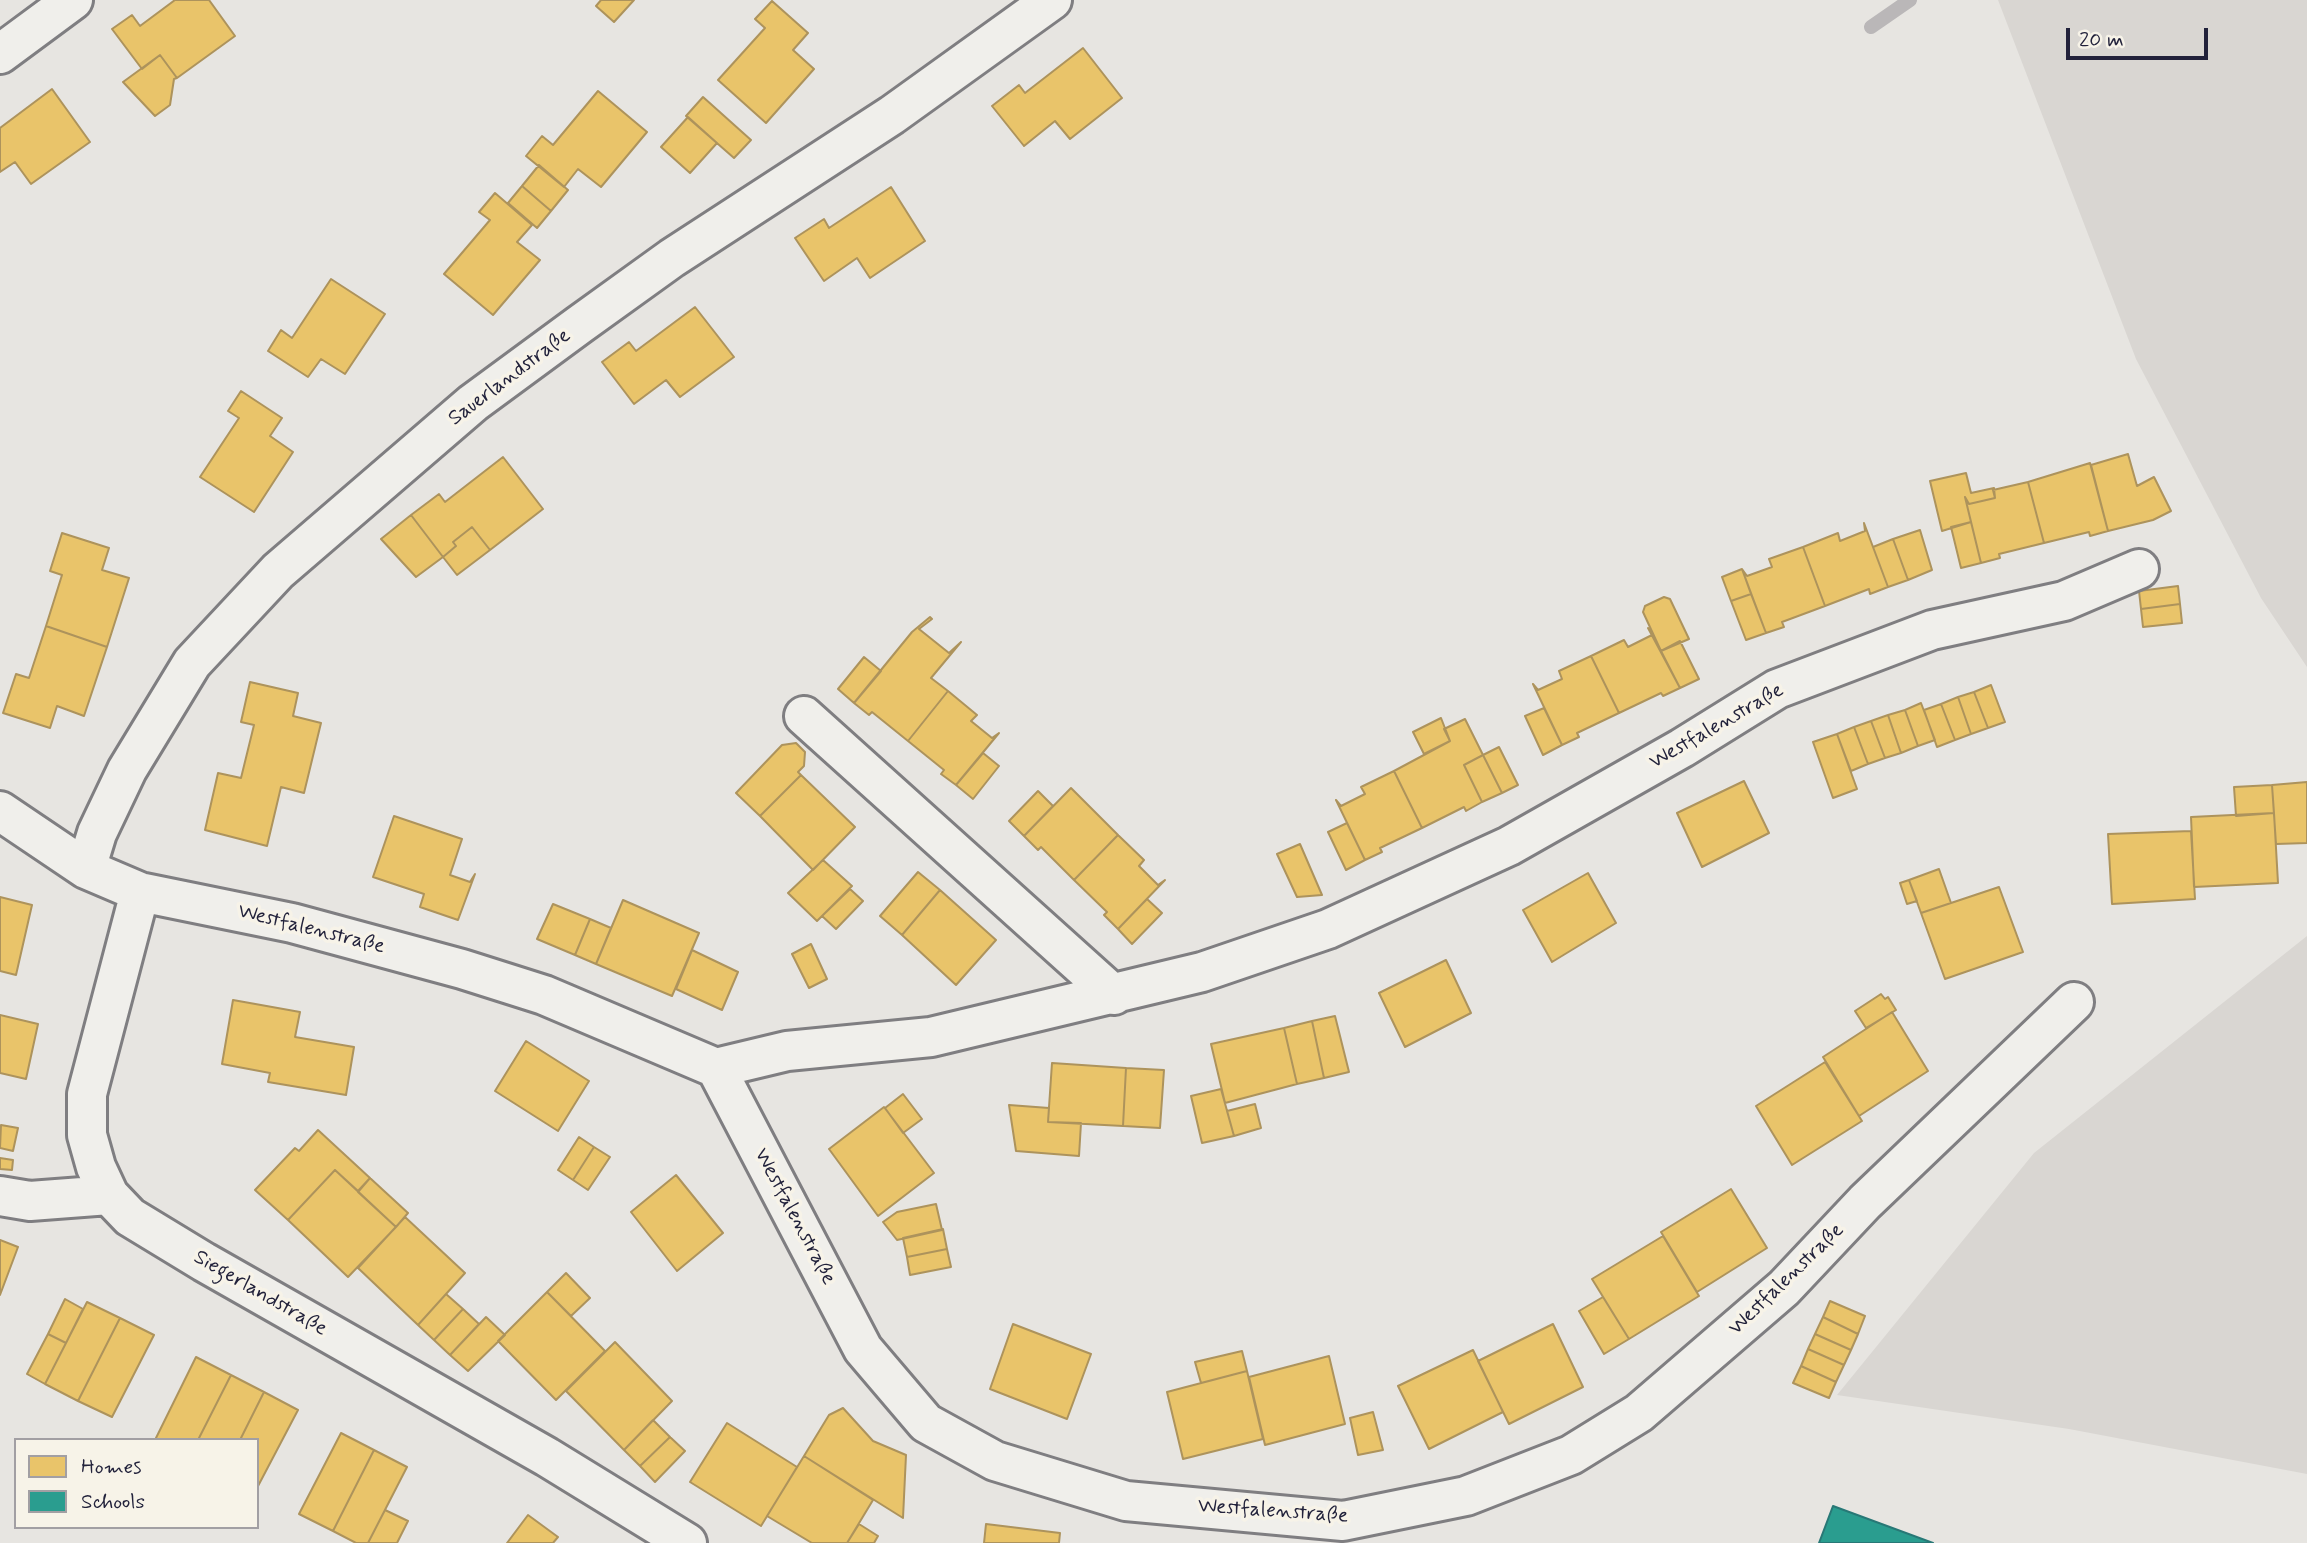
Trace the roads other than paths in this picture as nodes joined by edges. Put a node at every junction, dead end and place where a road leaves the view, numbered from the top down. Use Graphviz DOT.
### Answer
graph roads {
  1 [pos="73,0"];
  2 [pos="1052,0"];
  3 [pos="0,54"];
  4 [pos="2139,569"];
  5 [pos="804,716"];
  6 [pos="0,811"];
  7 [pos="86,869"];
  8 [pos="140,892"];
  9 [pos="1114,995"];
  10 [pos="2074,1002"];
  11 [pos="716,1068"];
  12 [pos="109,1195"];
  13 [pos="0,1196"];
  14 [pos="687,1543"];
  1 -- 3 [label="street"];
  2 -- 7 [label="street, Sauerlandstraße"];
  4 -- 9 [label="street, Westfalenstraße"];
  5 -- 9 [label="street"];
  6 -- 7 [label="street, Westfalenstraße"];
  7 -- 8 [label="street, Westfalenstraße"];
  8 -- 11 [label="street, Westfalenstraße"];
  8 -- 12 [label="street, Siegerlandstraße"];
  9 -- 11 [label="street, Westfalenstraße"];
  10 -- 11 [label="street, Westfalenstraße"];
  12 -- 13 [label="street"];
  12 -- 14 [label="street, Siegerlandstraße"];
}
